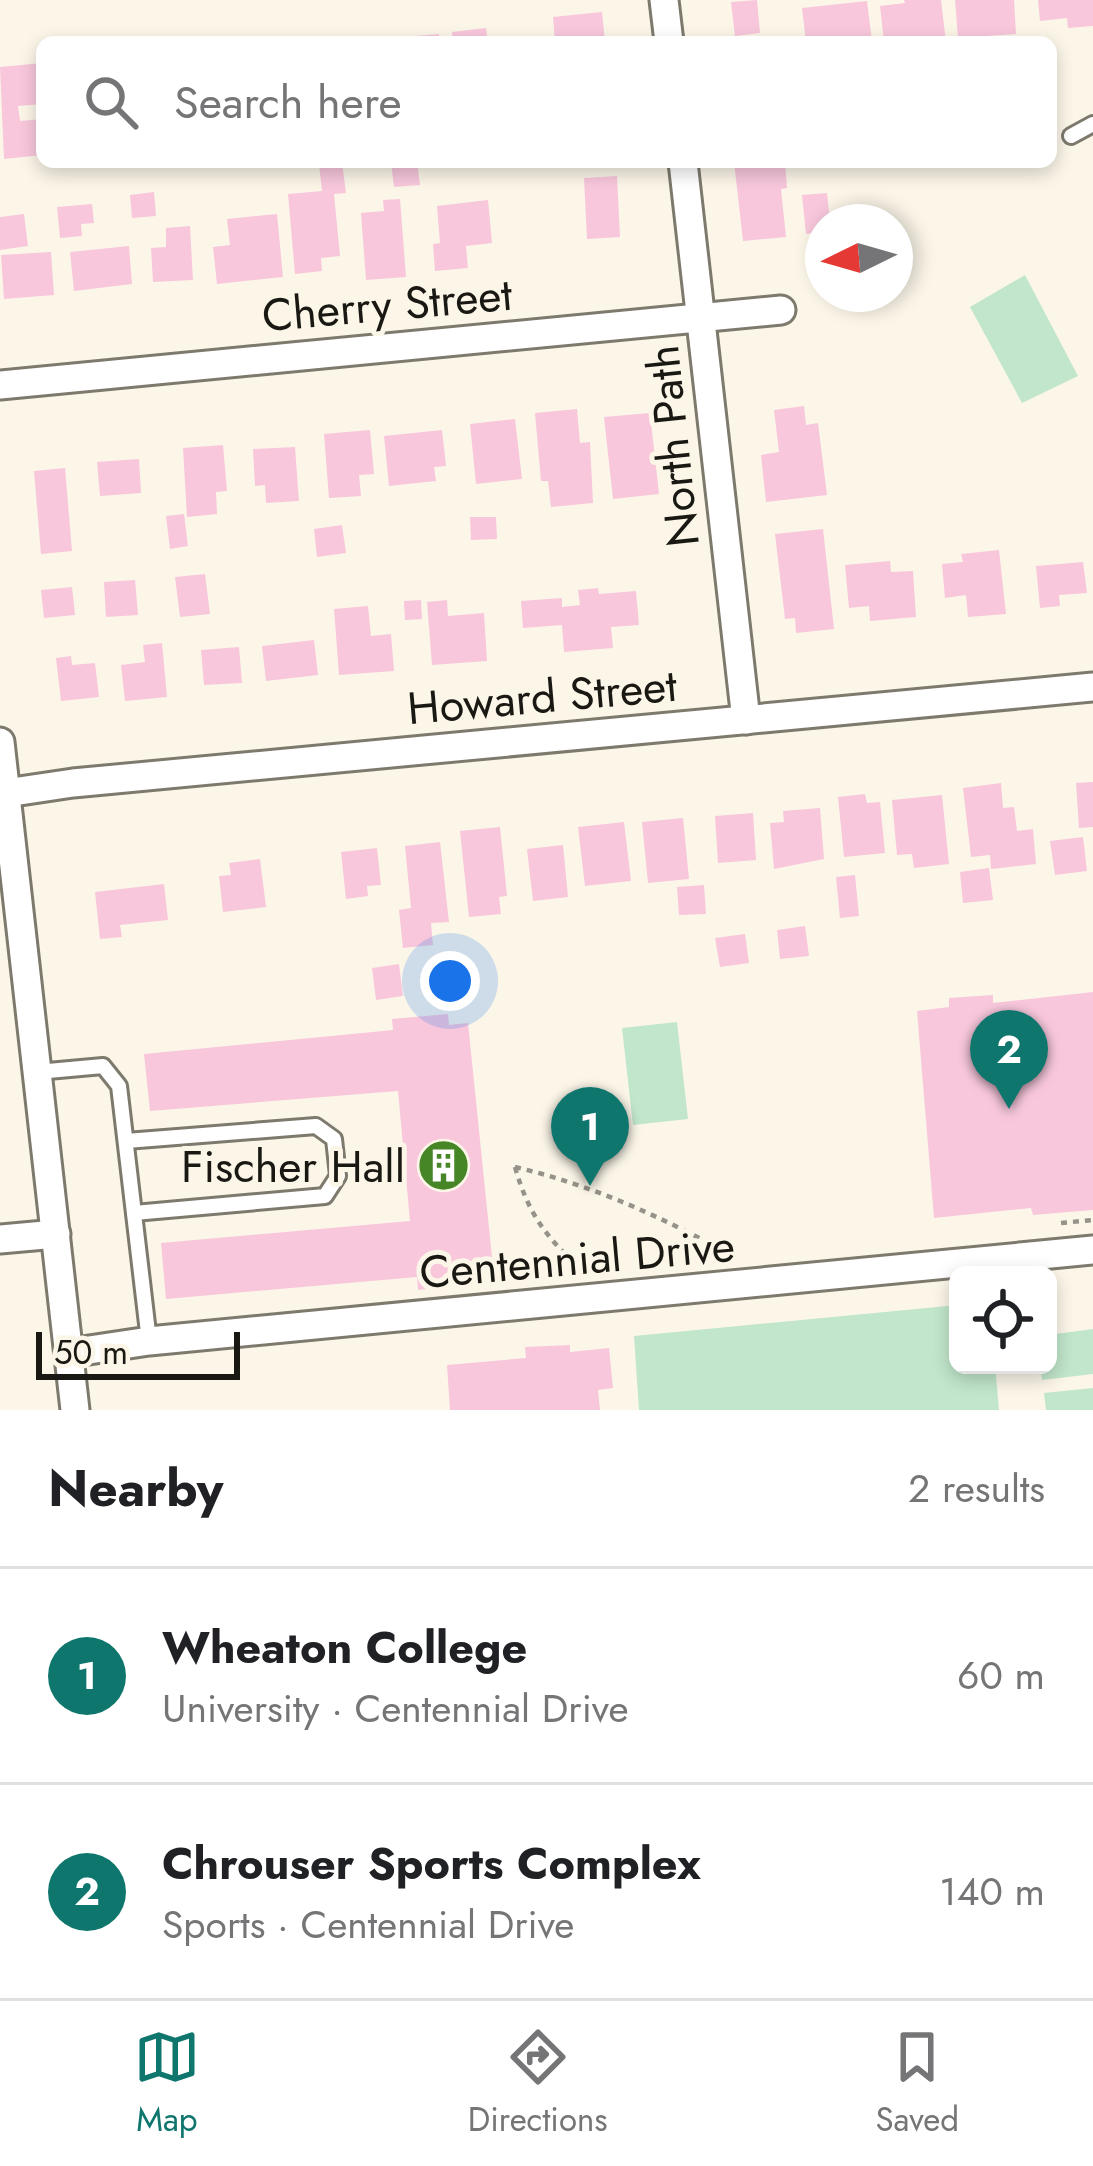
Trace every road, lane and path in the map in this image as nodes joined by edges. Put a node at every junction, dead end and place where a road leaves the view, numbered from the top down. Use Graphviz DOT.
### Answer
graph roads {
  1 [pos="664,0"];
  2 [pos="668,36"];
  3 [pos="1093,124"];
  4 [pos="1071,136"];
  5 [pos="684,168"];
  6 [pos="782,310"];
  7 [pos="700,318"];
  8 [pos="0,386"];
  9 [pos="1093,687"];
  10 [pos="746,720"];
  11 [pos="0,742"];
  12 [pos="3,794"];
  13 [pos="38,1072"];
  14 [pos="126,1141"];
  15 [pos="134,1213"];
  16 [pos="56,1234"];
  17 [pos="0,1240"];
  18 [pos="1093,1250"];
  19 [pos="735,1258"];
  20 [pos="583,1272"];
  21 [pos="149,1341"];
  22 [pos="69,1353"];
  23 [pos="75,1410"];
  1 -- 2 [label="street"];
  3 -- 4 [label="lane"];
  5 -- 7 [label="street, North Path"];
  6 -- 7 [label="street, Cherry Street"];
  7 -- 8 [label="street, Cherry Street"];
  7 -- 10 [label="street, North Path"];
  9 -- 10 [label="street, Howard Street"];
  10 -- 12 [label="street, Howard Street"];
  11 -- 12 [label="street"];
  12 -- 13 [label="street"];
  13 -- 14 [label="lane"];
  13 -- 16 [label="street"];
  14 -- 15 [label="lane"];
  14 -- 15 [label="lane"];
  15 -- 21 [label="lane"];
  16 -- 17 [label="street"];
  16 -- 22 [label="street"];
  18 -- 21 [label="street, Centennial Drive"];
  19 -- 20 [label="path"];
  21 -- 22 [label="street, Centennial Drive"];
  22 -- 23 [label="street"];
}
